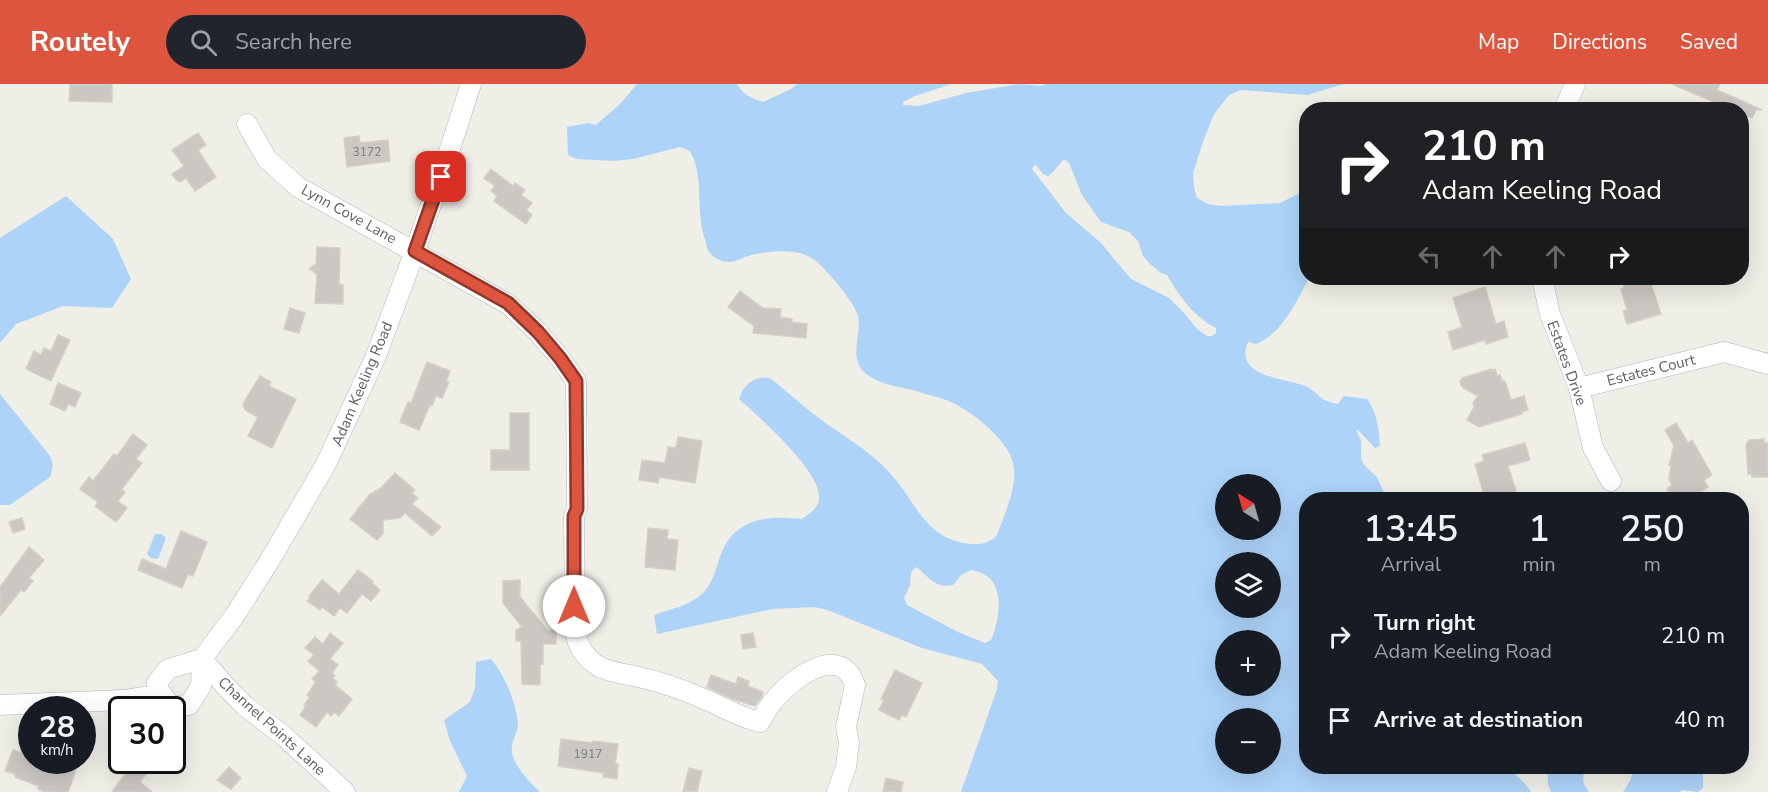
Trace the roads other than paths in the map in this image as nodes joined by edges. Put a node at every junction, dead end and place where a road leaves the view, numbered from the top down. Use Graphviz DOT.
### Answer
graph roads {
  1 [pos="471,84"];
  2 [pos="1575,84"];
  3 [pos="1567,102"];
  4 [pos="247,124"];
  5 [pos="415,251"];
  6 [pos="1544,285"];
  7 [pos="1768,364"];
  8 [pos="1579,388"];
  9 [pos="1611,481"];
  10 [pos="202,659"];
  11 [pos="161,694"];
  12 [pos="0,705"];
  13 [pos="345,792"];
  14 [pos="837,792"];
  1 -- 5 [label="street, Adam Keeling Road"];
  2 -- 3 [label="street"];
  4 -- 5 [label="street, Lynn Cove Lane"];
  5 -- 10 [label="street, Adam Keeling Road"];
  5 -- 14 [label="street, Lynn Cove Lane"];
  6 -- 8 [label="street, Estates Drive"];
  7 -- 8 [label="street, Estates Court"];
  8 -- 9 [label="street, Estates Drive"];
  10 -- 11 [label="street"];
  10 -- 11 [label="street"];
  10 -- 13 [label="street, Channel Points Lane"];
  11 -- 12 [label="street"];
}
